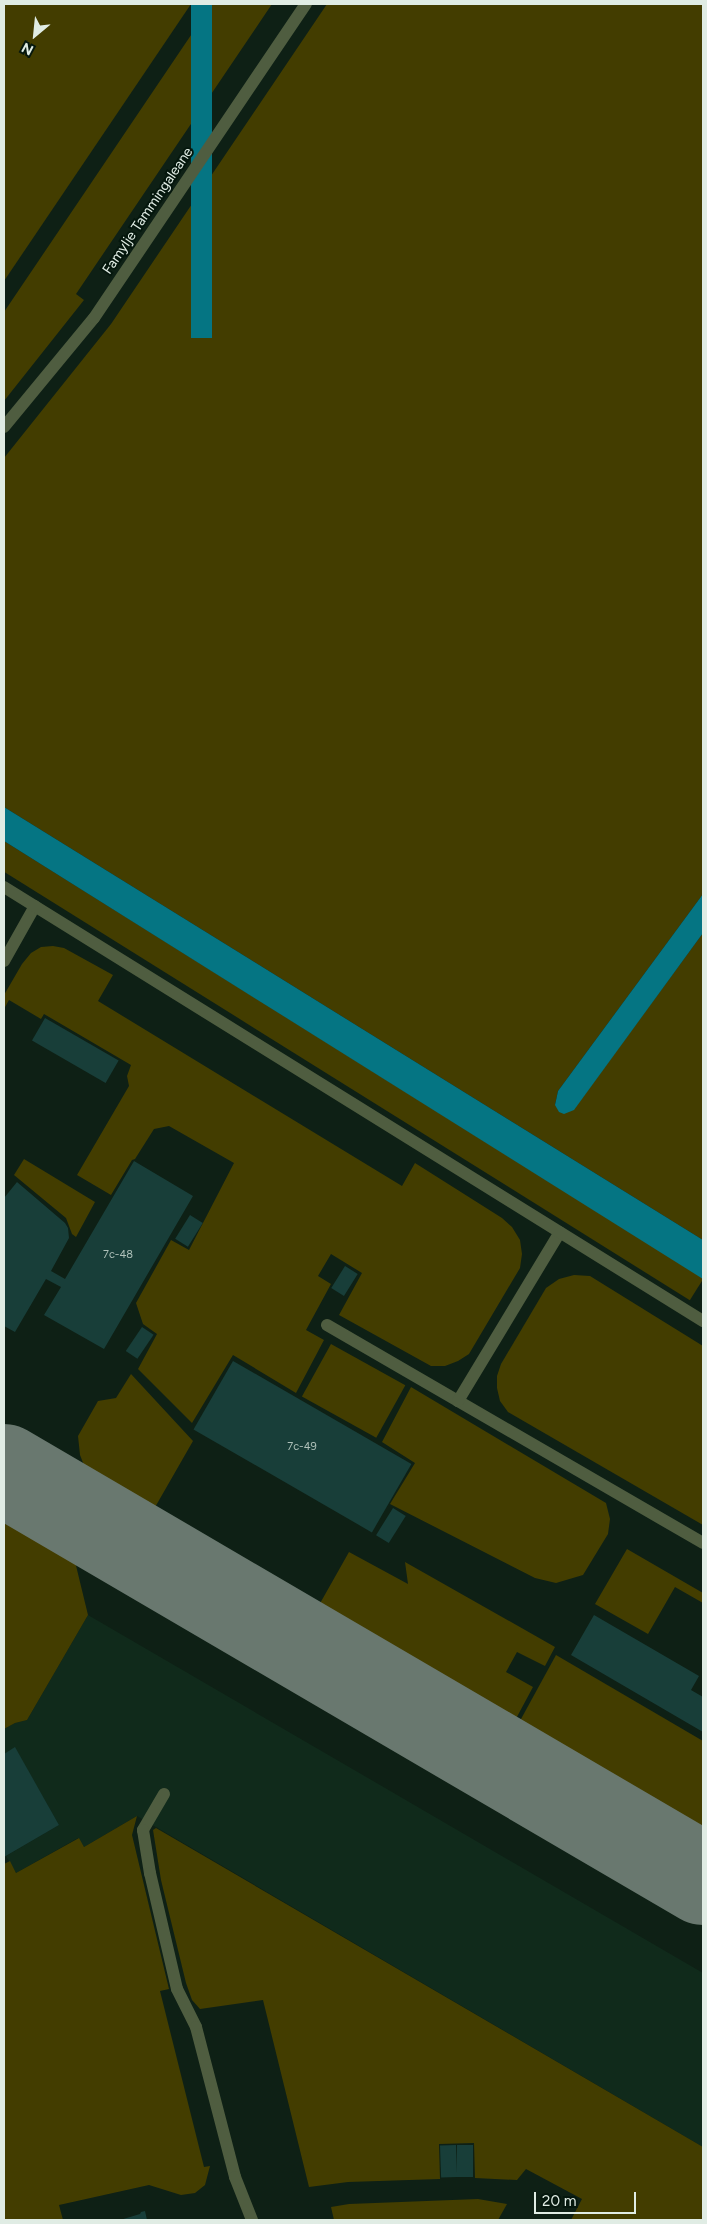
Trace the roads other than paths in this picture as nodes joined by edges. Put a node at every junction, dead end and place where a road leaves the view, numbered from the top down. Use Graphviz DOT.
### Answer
graph roads {
  1 [pos="306,4"];
  2 [pos="4,427"];
  3 [pos="4,887"];
  4 [pos="35,906"];
  5 [pos="4,961"];
  6 [pos="560,1232"];
  7 [pos="703,1321"];
  8 [pos="327,1325"];
  9 [pos="458,1401"];
  10 [pos="703,1542"];
  11 [pos="164,1794"];
  12 [pos="252,2220"];
  1 -- 2 [label="street, Famylje Tammingaleane"];
  3 -- 4 [label="street"];
  4 -- 5 [label="street"];
  4 -- 6 [label="street"];
  6 -- 7 [label="street"];
  6 -- 9 [label="street"];
  8 -- 9 [label="street"];
  9 -- 10 [label="street"];
  11 -- 12 [label="street"];
}
